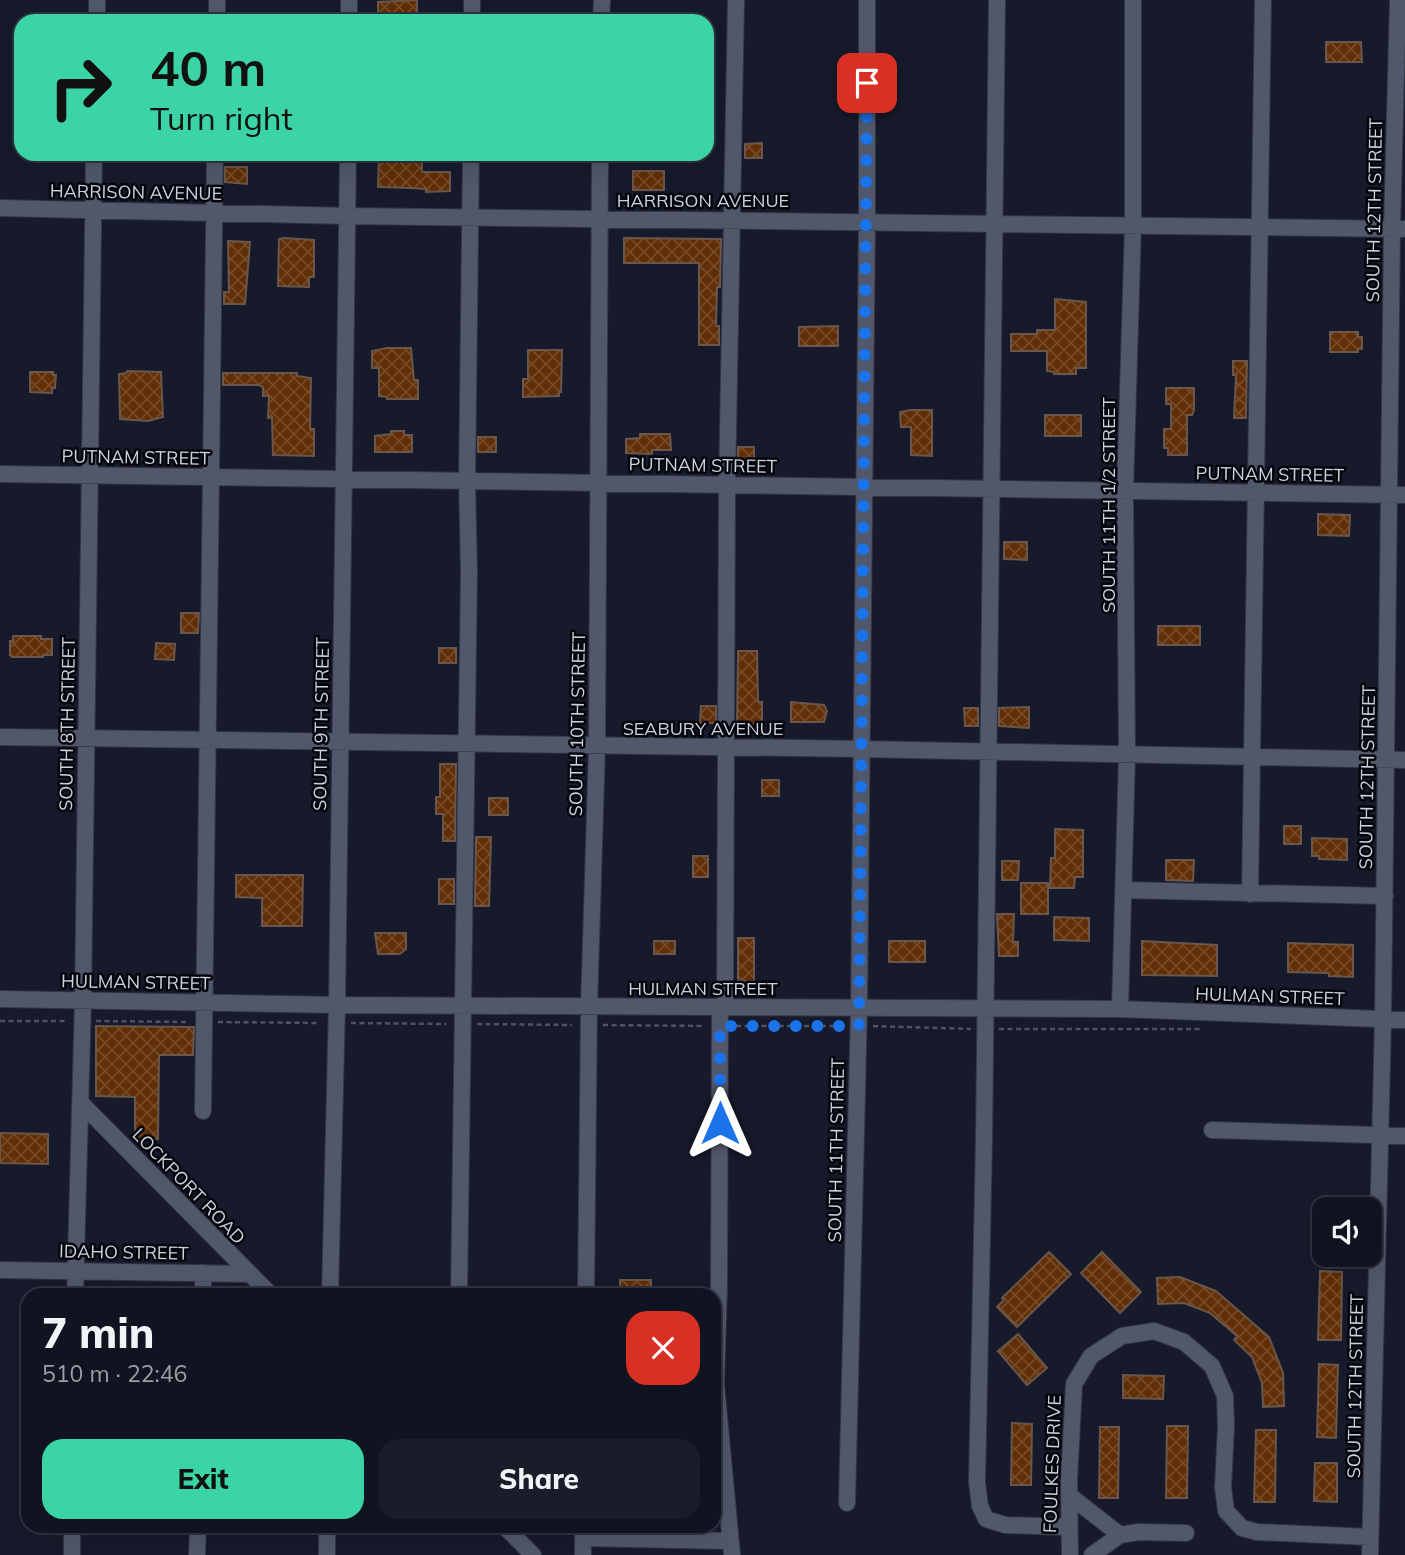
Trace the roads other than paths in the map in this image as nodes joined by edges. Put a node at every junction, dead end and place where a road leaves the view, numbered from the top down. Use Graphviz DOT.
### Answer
graph roads {
  1 [pos="736,0"];
  2 [pos="867,0"];
  3 [pos="997,0"];
  4 [pos="1133,0"];
  5 [pos="1263,0"];
  6 [pos="1398,0"];
  7 [pos="94,161"];
  8 [pos="215,161"];
  9 [pos="348,161"];
  10 [pos="471,161"];
  11 [pos="600,161"];
  12 [pos="0,208"];
  13 [pos="92,209"];
  14 [pos="215,212"];
  15 [pos="347,216"];
  16 [pos="471,217"];
  17 [pos="600,219"];
  18 [pos="733,220"];
  19 [pos="867,221"];
  20 [pos="996,223"];
  21 [pos="1133,225"];
  22 [pos="1261,227"];
  23 [pos="1399,229"];
  24 [pos="0,474"];
  25 [pos="89,475"];
  26 [pos="211,477"];
  27 [pos="343,479"];
  28 [pos="467,481"];
  29 [pos="600,483"];
  30 [pos="727,485"];
  31 [pos="863,487"];
  32 [pos="993,489"];
  33 [pos="1125,491"];
  34 [pos="1257,493"];
  35 [pos="1397,495"];
  36 [pos="0,737"];
  37 [pos="86,738"];
  38 [pos="208,741"];
  39 [pos="340,743"];
  40 [pos="465,744"];
  41 [pos="597,747"];
  42 [pos="725,748"];
  43 [pos="862,749"];
  44 [pos="989,752"];
  45 [pos="1127,755"];
  46 [pos="1252,758"];
  47 [pos="1387,760"];
  48 [pos="1405,760"];
  49 [pos="1123,890"];
  50 [pos="1250,894"];
  51 [pos="1385,896"];
  52 [pos="0,999"];
  53 [pos="83,1000"];
  54 [pos="204,1002"];
  55 [pos="337,1005"];
  56 [pos="461,1006"];
  57 [pos="589,1007"];
  58 [pos="723,1008"];
  59 [pos="859,1008"];
  60 [pos="985,1009"];
  61 [pos="1119,1009"];
  62 [pos="1383,1020"];
  63 [pos="1405,1020"];
  64 [pos="80,1102"];
  65 [pos="203,1111"];
  66 [pos="1212,1130"];
  67 [pos="1380,1135"];
  68 [pos="1405,1136"];
  69 [pos="0,1270"];
  70 [pos="75,1270"];
  71 [pos="203,1273"];
  72 [pos="248,1274"];
  73 [pos="75,1288"];
  74 [pos="203,1288"];
  75 [pos="263,1288"];
  76 [pos="330,1288"];
  77 [pos="459,1288"];
  78 [pos="586,1288"];
  79 [pos="717,1288"];
  80 [pos="721,1439"];
  81 [pos="1069,1495"];
  82 [pos="847,1503"];
  83 [pos="1069,1527"];
  84 [pos="72,1533"];
  85 [pos="198,1533"];
  86 [pos="327,1533"];
  87 [pos="511,1533"];
  88 [pos="583,1533"];
  89 [pos="592,1533"];
  90 [pos="1186,1533"];
  91 [pos="1120,1535"];
  92 [pos="1370,1537"];
  93 [pos="731,1548"];
  94 [pos="72,1555"];
  95 [pos="198,1555"];
  96 [pos="327,1555"];
  97 [pos="533,1555"];
  98 [pos="583,1555"];
  99 [pos="1070,1555"];
  100 [pos="1092,1555"];
  101 [pos="1370,1555"];
  1 -- 18 [label="street"];
  2 -- 19 [label="street, SOUTH 11TH STREET"];
  3 -- 20 [label="street"];
  4 -- 21 [label="street, SOUTH 11TH 1/2 STREET"];
  5 -- 22 [label="street"];
  6 -- 23 [label="street, SOUTH 12TH STREET"];
  7 -- 13 [label="street, SOUTH 8TH STREET"];
  8 -- 14 [label="street"];
  9 -- 15 [label="street, SOUTH 9TH STREET"];
  10 -- 16 [label="street"];
  11 -- 17 [label="street, SOUTH 10TH STREET"];
  12 -- 13 [label="street, HARRISON AVENUE"];
  13 -- 14 [label="street, HARRISON AVENUE"];
  13 -- 25 [label="street, SOUTH 8TH STREET"];
  14 -- 15 [label="street, HARRISON AVENUE"];
  14 -- 26 [label="street"];
  15 -- 16 [label="street, HARRISON AVENUE"];
  15 -- 27 [label="street, SOUTH 9TH STREET"];
  16 -- 17 [label="street, HARRISON AVENUE"];
  16 -- 28 [label="street"];
  17 -- 18 [label="street, HARRISON AVENUE"];
  17 -- 29 [label="street, SOUTH 10TH STREET"];
  18 -- 19 [label="street, HARRISON AVENUE"];
  18 -- 30 [label="street"];
  19 -- 20 [label="street, HARRISON AVENUE"];
  19 -- 31 [label="street, SOUTH 11TH STREET"];
  20 -- 21 [label="street, HARRISON AVENUE"];
  20 -- 32 [label="street"];
  21 -- 22 [label="street, HARRISON AVENUE"];
  21 -- 33 [label="street, SOUTH 11TH 1/2 STREET"];
  22 -- 23 [label="street, HARRISON AVENUE"];
  22 -- 34 [label="street"];
  23 -- 35 [label="street, SOUTH 12TH STREET"];
  24 -- 25 [label="street, PUTNAM STREET"];
  25 -- 26 [label="street, PUTNAM STREET"];
  25 -- 37 [label="street, SOUTH 8TH STREET"];
  26 -- 27 [label="street, PUTNAM STREET"];
  26 -- 38 [label="street"];
  27 -- 28 [label="street, PUTNAM STREET"];
  27 -- 39 [label="street, SOUTH 9TH STREET"];
  28 -- 29 [label="street, PUTNAM STREET"];
  28 -- 40 [label="street"];
  29 -- 30 [label="street, PUTNAM STREET"];
  29 -- 41 [label="street, SOUTH 10TH STREET"];
  30 -- 31 [label="street, PUTNAM STREET"];
  30 -- 42 [label="street"];
  31 -- 32 [label="street, PUTNAM STREET"];
  31 -- 43 [label="street, SOUTH 11TH STREET"];
  32 -- 33 [label="street, PUTNAM STREET"];
  32 -- 44 [label="street"];
  33 -- 34 [label="street, PUTNAM STREET"];
  33 -- 45 [label="street, SOUTH 11TH 1/2 STREET"];
  34 -- 35 [label="street, PUTNAM STREET"];
  34 -- 46 [label="street"];
  35 -- 47 [label="street, SOUTH 12TH STREET"];
  36 -- 37 [label="street, SEABURY AVENUE"];
  37 -- 38 [label="street, SEABURY AVENUE"];
  37 -- 53 [label="street, SOUTH 8TH STREET"];
  38 -- 39 [label="street, SEABURY AVENUE"];
  38 -- 54 [label="street"];
  39 -- 40 [label="street, SEABURY AVENUE"];
  39 -- 55 [label="street, SOUTH 9TH STREET"];
  40 -- 41 [label="street, SEABURY AVENUE"];
  40 -- 56 [label="street"];
  41 -- 42 [label="street, SEABURY AVENUE"];
  41 -- 57 [label="street, SOUTH 10TH STREET"];
  42 -- 43 [label="street, SEABURY AVENUE"];
  42 -- 58 [label="street"];
  43 -- 44 [label="street, SEABURY AVENUE"];
  43 -- 59 [label="street, SOUTH 11TH STREET"];
  44 -- 45 [label="street, SEABURY AVENUE"];
  44 -- 60 [label="street"];
  45 -- 46 [label="street, SEABURY AVENUE"];
  45 -- 49 [label="street, SOUTH 11TH 1/2 STREET"];
  46 -- 47 [label="street, SEABURY AVENUE"];
  46 -- 50 [label="street"];
  47 -- 48 [label="street, SEABURY AVENUE"];
  47 -- 51 [label="street, SOUTH 12TH STREET"];
  49 -- 50 [label="street"];
  49 -- 61 [label="street, SOUTH 11TH 1/2 STREET"];
  50 -- 51 [label="street"];
  51 -- 62 [label="street, SOUTH 12TH STREET"];
  52 -- 53 [label="street, HULMAN STREET"];
  53 -- 54 [label="street, HULMAN STREET"];
  53 -- 64 [label="street, SOUTH 8TH STREET"];
  54 -- 55 [label="street, HULMAN STREET"];
  54 -- 65 [label="street"];
  55 -- 56 [label="street, HULMAN STREET"];
  55 -- 76 [label="street, SOUTH 9TH STREET"];
  56 -- 57 [label="street, HULMAN STREET"];
  56 -- 77 [label="street"];
  57 -- 58 [label="street, HULMAN STREET"];
  57 -- 78 [label="street, SOUTH 10TH STREET"];
  58 -- 59 [label="street, HULMAN STREET"];
  58 -- 79 [label="street"];
  59 -- 60 [label="street, HULMAN STREET"];
  59 -- 82 [label="street, SOUTH 11TH STREET"];
  60 -- 61 [label="street, HULMAN STREET"];
  60 -- 83 [label="street"];
  61 -- 62 [label="street, HULMAN STREET"];
  62 -- 63 [label="street, HULMAN STREET"];
  62 -- 67 [label="street, SOUTH 12TH STREET"];
  64 -- 70 [label="street, SOUTH 8TH STREET"];
  64 -- 72 [label="street, LOCKPORT ROAD"];
  66 -- 67 [label="street"];
  67 -- 68 [label="street"];
  67 -- 92 [label="street, SOUTH 12TH STREET"];
  69 -- 70 [label="street, IDAHO STREET"];
  70 -- 71 [label="street, IDAHO STREET"];
  70 -- 73 [label="street, SOUTH 8TH STREET"];
  71 -- 72 [label="street, IDAHO STREET"];
  71 -- 74 [label="street"];
  72 -- 75 [label="street, LOCKPORT ROAD"];
  80 -- 93 [label="street"];
  81 -- 83 [label="street, FOULKES DRIVE"];
  81 -- 91 [label="street"];
  81 -- 92 [label="street, FOULKES DRIVE"];
  83 -- 99 [label="street, FOULKES DRIVE"];
  84 -- 94 [label="street"];
  85 -- 95 [label="street"];
  86 -- 96 [label="street"];
  87 -- 97 [label="street"];
  88 -- 98 [label="street"];
  89 -- 93 [label="street"];
  90 -- 91 [label="street"];
  91 -- 100 [label="street"];
  92 -- 101 [label="street, SOUTH 12TH STREET"];
}
